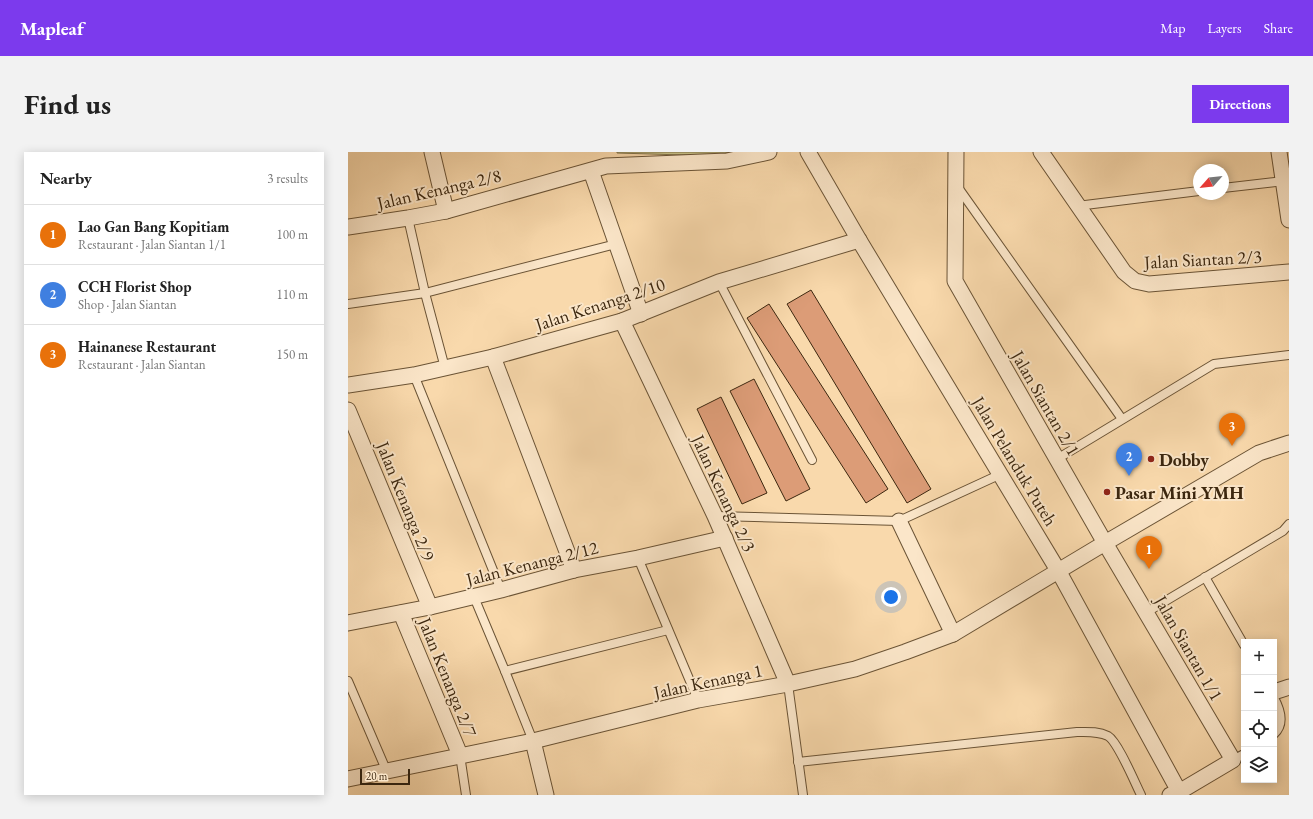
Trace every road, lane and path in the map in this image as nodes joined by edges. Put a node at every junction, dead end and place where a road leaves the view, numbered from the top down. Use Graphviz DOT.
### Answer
graph roads {
  1 [pos="432,152"];
  2 [pos="770,152"];
  3 [pos="808,152"];
  4 [pos="956,152"];
  5 [pos="1041,152"];
  6 [pos="1279,152"];
  7 [pos="591,171"];
  8 [pos="1284,181"];
  9 [pos="957,186"];
  10 [pos="1229,187"];
  11 [pos="1193,192"];
  12 [pos="1077,206"];
  13 [pos="446,211"];
  14 [pos="408,218"];
  15 [pos="1289,220"];
  16 [pos="348,227"];
  17 [pos="859,240"];
  18 [pos="616,244"];
  19 [pos="1289,272"];
  20 [pos="719,282"];
  21 [pos="425,293"];
  22 [pos="348,304"];
  23 [pos="641,314"];
  24 [pos="622,321"];
  25 [pos="1289,355"];
  26 [pos="493,357"];
  27 [pos="445,368"];
  28 [pos="414,375"];
  29 [pos="348,385"];
  30 [pos="348,410"];
  31 [pos="1122,419"];
  32 [pos="1289,443"];
  33 [pos="1289,446"];
  34 [pos="1057,459"];
  35 [pos="812,460"];
  36 [pos="1001,474"];
  37 [pos="715,516"];
  38 [pos="900,521"];
  39 [pos="1289,524"];
  40 [pos="725,538"];
  41 [pos="1105,543"];
  42 [pos="638,558"];
  43 [pos="574,570"];
  44 [pos="1059,572"];
  45 [pos="1205,577"];
  46 [pos="501,590"];
  47 [pos="474,597"];
  48 [pos="430,607"];
  49 [pos="1146,612"];
  50 [pos="401,613"];
  51 [pos="348,623"];
  52 [pos="668,630"];
  53 [pos="953,634"];
  54 [pos="1241,640"];
  55 [pos="506,671"];
  56 [pos="348,681"];
  57 [pos="788,684"];
  58 [pos="1289,687"];
  59 [pos="1277,691"];
  60 [pos="352,697"];
  61 [pos="698,700"];
  62 [pos="1277,703"];
  63 [pos="1277,731"];
  64 [pos="533,741"];
  65 [pos="460,756"];
  66 [pos="1238,757"];
  67 [pos="798,762"];
  68 [pos="387,772"];
  69 [pos="348,779"];
  70 [pos="1177,794"];
  71 [pos="466,795"];
  72 [pos="546,795"];
  73 [pos="803,795"];
  74 [pos="1141,795"];
  1 -- 13 [label="street"];
  2 -- 7 [label="street, Jalan Kenanga 2/8"];
  3 -- 17 [label="street, Jalan Pelanduk Puteh"];
  4 -- 9 [label="street"];
  5 -- 12 [label="street, Jalan Siantan 2/3"];
  6 -- 8 [label="street"];
  7 -- 13 [label="street, Jalan Kenanga 2/8"];
  7 -- 18 [label="street"];
  8 -- 10 [label="lane"];
  8 -- 15 [label="street"];
  9 -- 31 [label="lane"];
  9 -- 34 [label="street, Jalan Siantan 2/1"];
  11 -- 12 [label="lane"];
  12 -- 19 [label="street, Jalan Siantan 2/3"];
  13 -- 14 [label="street, Jalan Kenanga 2/8"];
  14 -- 16 [label="street, Jalan Kenanga 2/8"];
  14 -- 21 [label="lane"];
  17 -- 20 [label="street, Jalan Kenanga 2/10"];
  17 -- 36 [label="street, Jalan Pelanduk Puteh"];
  18 -- 21 [label="lane"];
  18 -- 23 [label="street"];
  20 -- 23 [label="street, Jalan Kenanga 2/10"];
  20 -- 35 [label="lane"];
  21 -- 22 [label="lane"];
  21 -- 27 [label="lane"];
  23 -- 24 [label="street, Jalan Kenanga 2/10"];
  24 -- 26 [label="street, Jalan Kenanga 2/10"];
  24 -- 37 [label="street, Jalan Kenanga 2/3"];
  25 -- 31 [label="lane"];
  26 -- 27 [label="street, Jalan Kenanga 2/10"];
  26 -- 43 [label="street"];
  27 -- 28 [label="street, Jalan Kenanga 2/10"];
  28 -- 29 [label="street, Jalan Kenanga 2/10"];
  28 -- 46 [label="lane"];
  30 -- 48 [label="street, Jalan Kenanga 2/9"];
  31 -- 34 [label="lane"];
  32 -- 33 [label="lane"];
  32 -- 41 [label="street, Jalan Kenanga 1"];
  34 -- 41 [label="street, Jalan Siantan 2/1"];
  36 -- 38 [label="lane"];
  36 -- 44 [label="street, Jalan Pelanduk Puteh"];
  37 -- 38 [label="lane"];
  37 -- 40 [label="street, Jalan Kenanga 2/3"];
  38 -- 53 [label="street"];
  39 -- 45 [label="lane"];
  40 -- 42 [label="street, Jalan Kenanga 2/12"];
  40 -- 57 [label="street, Jalan Kenanga 2/3"];
  41 -- 44 [label="street, Jalan Kenanga 1"];
  41 -- 49 [label="street, Jalan Siantan 1/1"];
  42 -- 43 [label="street, Jalan Kenanga 2/12"];
  42 -- 52 [label="lane"];
  43 -- 46 [label="street, Jalan Kenanga 2/12"];
  44 -- 53 [label="street, Jalan Kenanga 1"];
  44 -- 70 [label="street, Jalan Pelanduk Puteh"];
  45 -- 49 [label="lane"];
  45 -- 54 [label="lane"];
  46 -- 47 [label="street, Jalan Kenanga 2/12"];
  47 -- 48 [label="street, Jalan Kenanga 2/12"];
  47 -- 55 [label="lane"];
  48 -- 50 [label="street, Jalan Kenanga 2/12"];
  49 -- 66 [label="street, Jalan Siantan 1/1"];
  50 -- 51 [label="street, Jalan Kenanga 2/12"];
  50 -- 65 [label="street, Jalan Kenanga 2/7"];
  52 -- 55 [label="lane"];
  52 -- 61 [label="lane"];
  53 -- 57 [label="street, Jalan Kenanga 1"];
  55 -- 64 [label="lane"];
  56 -- 60 [label="lane"];
  57 -- 61 [label="street, Jalan Kenanga 1"];
  57 -- 67 [label="lane"];
  58 -- 59 [label="street"];
  60 -- 68 [label="lane"];
  61 -- 64 [label="street, Jalan Kenanga 1"];
  62 -- 63 [label="lane"];
  64 -- 65 [label="street, Jalan Kenanga 1"];
  64 -- 72 [label="street"];
  65 -- 68 [label="street, Jalan Kenanga 1"];
  65 -- 71 [label="lane"];
  66 -- 70 [label="street, Jalan Siantan 1/1"];
  67 -- 73 [label="lane"];
  67 -- 74 [label="lane"];
  68 -- 69 [label="street, Jalan Kenanga 1"];
}
